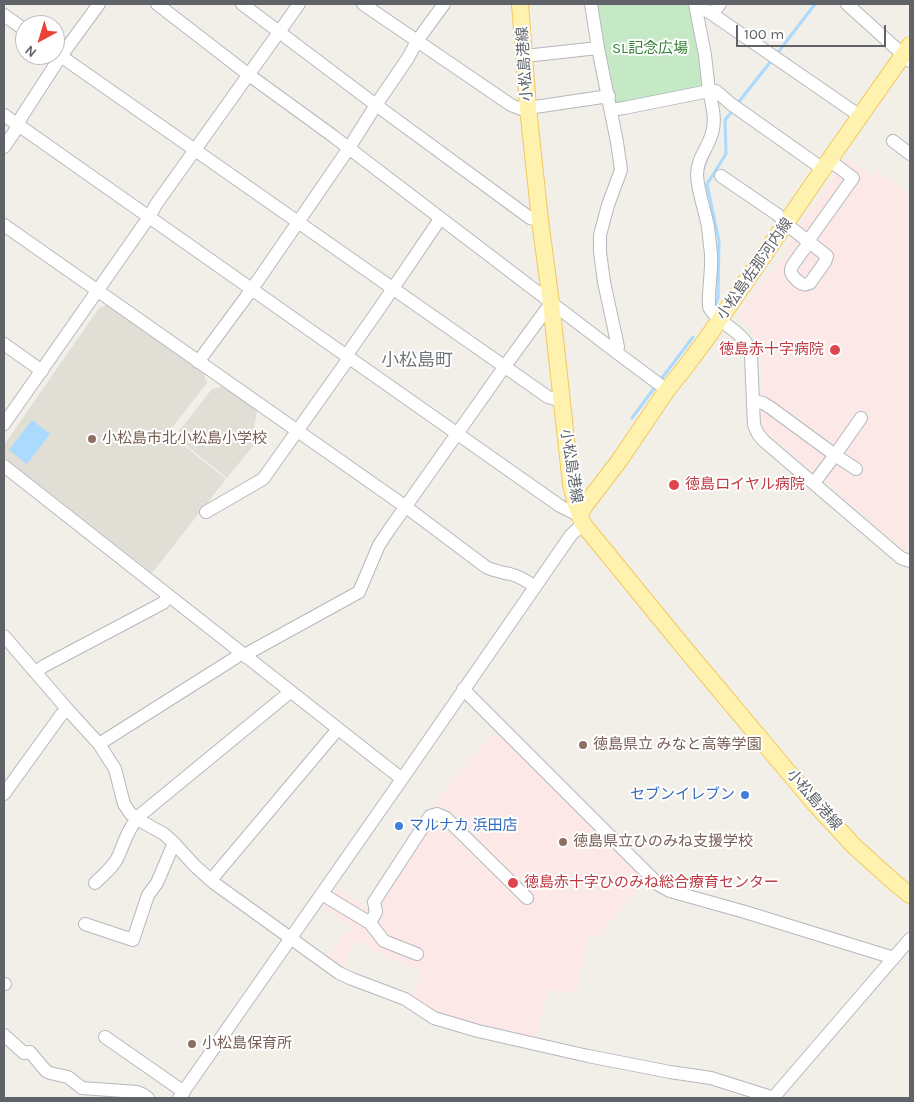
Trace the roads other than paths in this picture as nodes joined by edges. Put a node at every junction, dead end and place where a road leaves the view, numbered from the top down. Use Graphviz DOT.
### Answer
graph roads {
  1 [pos="99,4"];
  2 [pos="242,4"];
  3 [pos="299,4"];
  4 [pos="363,4"];
  5 [pos="444,4"];
  6 [pos="520,4"];
  7 [pos="592,4"];
  8 [pos="695,4"];
  9 [pos="847,4"];
  10 [pos="162,5"];
  11 [pos="716,9"];
  12 [pos="4,15"];
  13 [pos="15,23"];
  14 [pos="279,31"];
  15 [pos="418,41"];
  16 [pos="65,45"];
  17 [pos="598,48"];
  18 [pos="908,54"];
  19 [pos="525,56"];
  20 [pos="65,59"];
  21 [pos="52,65"];
  22 [pos="248,75"];
  23 [pos="709,90"];
  24 [pos="608,96"];
  25 [pos="376,105"];
  26 [pos="528,108"];
  27 [pos="611,110"];
  28 [pos="4,115"];
  29 [pos="860,116"];
  30 [pos="17,125"];
  31 [pos="893,140"];
  32 [pos="4,148"];
  33 [pos="349,148"];
  34 [pos="195,150"];
  35 [pos="909,150"];
  36 [pos="826,165"];
  37 [pos="722,176"];
  38 [pos="149,217"];
  39 [pos="440,219"];
  40 [pos="540,220"];
  41 [pos="298,222"];
  42 [pos="786,224"];
  43 [pos="4,225"];
  44 [pos="394,288"];
  45 [pos="252,289"];
  46 [pos="97,291"];
  47 [pos="552,303"];
  48 [pos="720,319"];
  49 [pos="4,344"];
  50 [pos="616,352"];
  51 [pos="347,357"];
  52 [pos="198,362"];
  53 [pos="505,366"];
  54 [pos="42,371"];
  55 [pos="661,386"];
  56 [pos="562,401"];
  57 [pos="753,401"];
  58 [pos="861,418"];
  59 [pos="4,424"];
  60 [pos="297,432"];
  61 [pos="458,434"];
  62 [pos="835,455"];
  63 [pos="4,466"];
  64 [pos="856,469"];
  65 [pos="814,483"];
  66 [pos="406,507"];
  67 [pos="206,512"];
  68 [pos="582,520"];
  69 [pos="910,561"];
  70 [pos="534,587"];
  71 [pos="169,596"];
  72 [pos="4,636"];
  73 [pos="243,654"];
  74 [pos="36,672"];
  75 [pos="463,689"];
  76 [pos="290,692"];
  77 [pos="68,710"];
  78 [pos="338,729"];
  79 [pos="99,744"];
  80 [pos="402,779"];
  81 [pos="4,794"];
  82 [pos="137,818"];
  83 [pos="174,843"];
  84 [pos="211,880"];
  85 [pos="95,883"];
  86 [pos="322,894"];
  87 [pos="910,895"];
  88 [pos="527,898"];
  89 [pos="370,922"];
  90 [pos="85,924"];
  91 [pos="291,937"];
  92 [pos="910,939"];
  93 [pos="417,954"];
  94 [pos="894,958"];
  95 [pos="4,1035"];
  96 [pos="105,1037"];
  97 [pos="182,1095"];
  98 [pos="148,1098"];
  99 [pos="773,1098"];
  1 -- 16 [label="street"];
  2 -- 14 [label="street"];
  3 -- 14 [label="street"];
  4 -- 15 [label="street"];
  5 -- 15 [label="street"];
  6 -- 19 [label="main road, 小松島港線"];
  7 -- 17 [label="street"];
  8 -- 11 [label="street"];
  8 -- 23 [label="street"];
  9 -- 18 [label="street"];
  10 -- 22 [label="street"];
  11 -- 29 [label="street"];
  12 -- 13 [label="street"];
  14 -- 22 [label="street"];
  14 -- 25 [label="street"];
  15 -- 25 [label="street"];
  15 -- 26 [label="street"];
  17 -- 19 [label="street"];
  17 -- 24 [label="street"];
  18 -- 29 [label="main road, 小松島佐那河内線"];
  19 -- 26 [label="main road, 小松島港線"];
  20 -- 34 [label="street"];
  21 -- 30 [label="street"];
  22 -- 33 [label="street"];
  22 -- 34 [label="street"];
  23 -- 27 [label="street"];
  23 -- 36 [label="street"];
  23 -- 48 [label="street"];
  24 -- 26 [label="street"];
  24 -- 27 [label="street"];
  25 -- 33 [label="street"];
  25 -- 40 [label="street"];
  26 -- 40 [label="main road, 小松島港線"];
  27 -- 50 [label="street"];
  28 -- 30 [label="street"];
  29 -- 36 [label="main road, 小松島佐那河内線"];
  30 -- 32 [label="street"];
  30 -- 38 [label="street"];
  31 -- 35 [label="street"];
  33 -- 39 [label="street"];
  33 -- 41 [label="street"];
  34 -- 38 [label="street"];
  34 -- 41 [label="street"];
  36 -- 42 [label="main road, 小松島佐那河内線"];
  36 -- 42 [label="street"];
  37 -- 42 [label="street"];
  38 -- 45 [label="street"];
  38 -- 46 [label="street"];
  39 -- 44 [label="street"];
  39 -- 47 [label="street"];
  40 -- 47 [label="main road, 小松島港線"];
  41 -- 44 [label="street"];
  41 -- 45 [label="street"];
  42 -- 48 [label="main road, 小松島佐那河内線"];
  43 -- 46 [label="street"];
  44 -- 51 [label="street"];
  44 -- 53 [label="street"];
  45 -- 51 [label="street"];
  45 -- 52 [label="street"];
  46 -- 52 [label="street"];
  46 -- 54 [label="street"];
  47 -- 50 [label="street"];
  47 -- 53 [label="street"];
  47 -- 56 [label="main road, 小松島港線"];
  48 -- 55 [label="main road, 小松島佐那河内線"];
  48 -- 57 [label="street"];
  49 -- 54 [label="street"];
  50 -- 55 [label="street"];
  51 -- 60 [label="street"];
  51 -- 61 [label="street"];
  52 -- 60 [label="street"];
  53 -- 56 [label="street"];
  53 -- 61 [label="street"];
  54 -- 59 [label="street"];
  55 -- 68 [label="main road, 小松島佐那河内線"];
  56 -- 68 [label="main road, 小松島港線"];
  57 -- 62 [label="street"];
  57 -- 65 [label="street"];
  58 -- 62 [label="street"];
  60 -- 66 [label="street"];
  60 -- 67 [label="street"];
  61 -- 66 [label="street"];
  61 -- 68 [label="street"];
  62 -- 64 [label="street"];
  62 -- 65 [label="street"];
  63 -- 71 [label="street"];
  65 -- 69 [label="street"];
  66 -- 70 [label="street"];
  66 -- 73 [label="street"];
  68 -- 70 [label="street"];
  68 -- 87 [label="main road, 小松島港線"];
  70 -- 75 [label="street"];
  71 -- 73 [label="street"];
  71 -- 74 [label="street"];
  72 -- 74 [label="street"];
  73 -- 76 [label="street"];
  73 -- 79 [label="street"];
  74 -- 77 [label="street"];
  75 -- 80 [label="street"];
  75 -- 94 [label="street"];
  76 -- 78 [label="street"];
  76 -- 82 [label="street"];
  77 -- 79 [label="street"];
  77 -- 81 [label="street"];
  78 -- 80 [label="street"];
  78 -- 84 [label="street"];
  79 -- 82 [label="street"];
  80 -- 86 [label="street"];
  82 -- 83 [label="street"];
  82 -- 85 [label="street"];
  83 -- 84 [label="street"];
  83 -- 90 [label="street"];
  84 -- 91 [label="street"];
  86 -- 89 [label="street"];
  86 -- 91 [label="street"];
  88 -- 89 [label="street"];
  89 -- 93 [label="street"];
  91 -- 97 [label="street"];
  91 -- 99 [label="street"];
  92 -- 94 [label="street"];
  94 -- 99 [label="street"];
  95 -- 98 [label="street"];
  96 -- 97 [label="street"];
}
